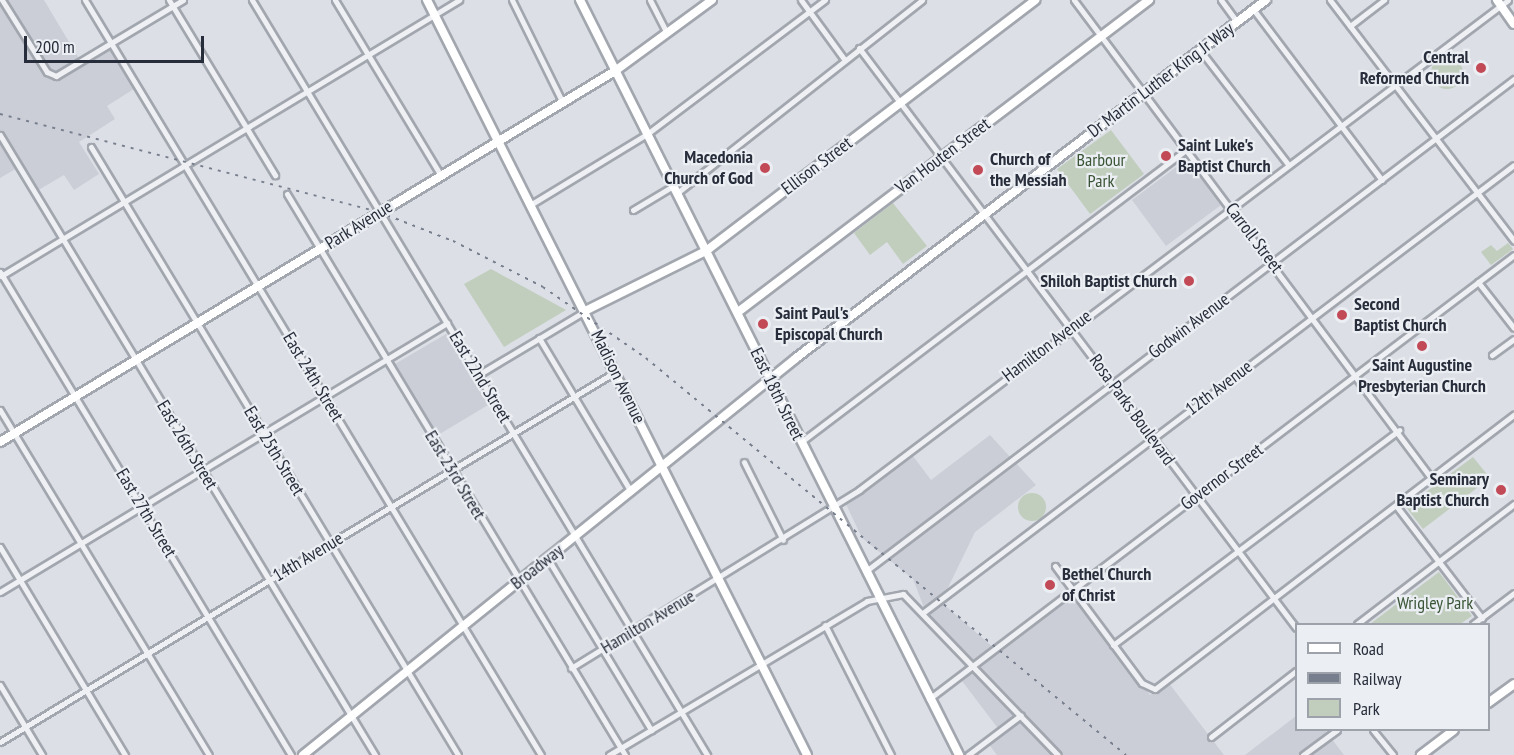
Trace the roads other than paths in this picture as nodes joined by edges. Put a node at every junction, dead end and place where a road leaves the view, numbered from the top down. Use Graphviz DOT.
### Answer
graph roads {
  1 [pos="2,0"];
  2 [pos="85,0"];
  3 [pos="169,0"];
  4 [pos="183,0"];
  5 [pos="252,0"];
  6 [pos="335,0"];
  7 [pos="427,0"];
  8 [pos="459,0"];
  9 [pos="512,0"];
  10 [pos="580,0"];
  11 [pos="650,0"];
  12 [pos="712,0"];
  13 [pos="801,0"];
  14 [pos="825,0"];
  15 [pos="922,0"];
  16 [pos="1035,0"];
  17 [pos="1074,0"];
  18 [pos="1149,0"];
  19 [pos="1221,0"];
  20 [pos="1266,0"];
  21 [pos="1330,0"];
  22 [pos="1384,0"];
  23 [pos="1502,1"];
  24 [pos="173,6"];
  25 [pos="1253,9"];
  26 [pos="809,12"];
  27 [pos="435,15"];
  28 [pos="1237,22"];
  29 [pos="1514,24"];
  30 [pos="1350,26"];
  31 [pos="667,33"];
  32 [pos="1101,36"];
  33 [pos="112,44"];
  34 [pos="859,48"];
  35 [pos="1200,50"];
  36 [pos="368,55"];
  37 [pos="844,59"];
  38 [pos="615,71"];
  39 [pos="1514,79"];
  40 [pos="1394,83"];
  41 [pos="307,92"];
  42 [pos="1144,92"];
  43 [pos="563,103"];
  44 [pos="900,103"];
  45 [pos="1340,124"];
  46 [pos="246,128"];
  47 [pos="0,135"];
  48 [pos="647,135"];
  49 [pos="1436,139"];
  50 [pos="498,142"];
  51 [pos="91,147"];
  52 [pos="1187,149"];
  53 [pos="941,158"];
  54 [pos="1287,163"];
  55 [pos="186,164"];
  56 [pos="1514,165"];
  57 [pos="275,175"];
  58 [pos="441,176"];
  59 [pos="1382,180"];
  60 [pos="675,190"];
  61 [pos="1477,193"];
  62 [pos="287,194"];
  63 [pos="124,202"];
  64 [pos="530,205"];
  65 [pos="1231,206"];
  66 [pos="633,210"];
  67 [pos="380,211"];
  68 [pos="984,215"];
  69 [pos="63,239"];
  70 [pos="1514,241"];
  71 [pos="319,250"];
  72 [pos="706,251"];
  73 [pos="1514,255"];
  74 [pos="1273,262"];
  75 [pos="1026,270"];
  76 [pos="1,274"];
  77 [pos="1478,282"];
  78 [pos="258,287"];
  79 [pos="585,311"];
  80 [pos="738,312"];
  81 [pos="1313,316"];
  82 [pos="447,323"];
  83 [pos="197,324"];
  84 [pos="1070,328"];
  85 [pos="1514,328"];
  86 [pos="539,338"];
  87 [pos="1514,339"];
  88 [pos="1492,355"];
  89 [pos="136,360"];
  90 [pos="385,360"];
  91 [pos="615,372"];
  92 [pos="1357,374"];
  93 [pos="478,375"];
  94 [pos="770,379"];
  95 [pos="1113,384"];
  96 [pos="325,396"];
  97 [pos="75,397"];
  98 [pos="574,397"];
  99 [pos="0,410"];
  100 [pos="1514,415"];
  101 [pos="1399,430"];
  102 [pos="264,433"];
  103 [pos="513,433"];
  104 [pos="14,434"];
  105 [pos="1154,438"];
  106 [pos="0,442"];
  107 [pos="801,442"];
  108 [pos="744,462"];
  109 [pos="663,467"];
  110 [pos="202,470"];
  111 [pos="452,470"];
  112 [pos="1431,478"];
  113 [pos="631,492"];
  114 [pos="1196,496"];
  115 [pos="1514,504"];
  116 [pos="142,507"];
  117 [pos="391,507"];
  118 [pos="1397,507"];
  119 [pos="833,508"];
  120 [pos="576,537"];
  121 [pos="783,540"];
  122 [pos="330,543"];
  123 [pos="81,544"];
  124 [pos="0,548"];
  125 [pos="1237,550"];
  126 [pos="548,559"];
  127 [pos="1439,562"];
  128 [pos="1055,566"];
  129 [pos="865,572"];
  130 [pos="719,579"];
  131 [pos="20,580"];
  132 [pos="269,580"];
  133 [pos="518,582"];
  134 [pos="1072,590"];
  135 [pos="0,592"];
  136 [pos="1514,593"];
  137 [pos="876,597"];
  138 [pos="1274,599"];
  139 [pos="924,612"];
  140 [pos="208,617"];
  141 [pos="1482,618"];
  142 [pos="1358,623"];
  143 [pos="1474,623"];
  144 [pos="825,625"];
  145 [pos="464,626"];
  146 [pos="1295,627"];
  147 [pos="632,631"];
  148 [pos="1113,645"];
  149 [pos="603,649"];
  150 [pos="147,653"];
  151 [pos="761,663"];
  152 [pos="974,665"];
  153 [pos="571,668"];
  154 [pos="407,671"];
  155 [pos="1295,672"];
  156 [pos="1514,684"];
  157 [pos="0,685"];
  158 [pos="86,690"];
  159 [pos="929,699"];
  160 [pos="1490,702"];
  161 [pos="681,712"];
  162 [pos="1021,715"];
  163 [pos="352,716"];
  164 [pos="25,727"];
  165 [pos="651,730"];
  166 [pos="1334,731"];
  167 [pos="1375,731"];
  168 [pos="1451,731"];
  169 [pos="1211,737"];
  170 [pos="0,742"];
  171 [pos="620,748"];
  172 [pos="42,755"];
  173 [pos="125,755"];
  174 [pos="209,755"];
  175 [pos="291,755"];
  176 [pos="303,755"];
  177 [pos="375,755"];
  178 [pos="458,755"];
  179 [pos="541,755"];
  180 [pos="609,755"];
  181 [pos="625,755"];
  182 [pos="707,755"];
  183 [pos="807,755"];
  184 [pos="891,755"];
  185 [pos="959,755"];
  186 [pos="968,755"];
  187 [pos="1058,755"];
  188 [pos="1303,755"];
  189 [pos="1393,755"];
  190 [pos="1421,755"];
  1 -- 33 [label="street"];
  2 -- 33 [label="street, East 24th Street"];
  3 -- 24 [label="street"];
  4 -- 24 [label="street"];
  5 -- 41 [label="street, East 22nd Street"];
  6 -- 36 [label="street"];
  7 -- 27 [label="main road, Madison Avenue"];
  8 -- 27 [label="street"];
  9 -- 43 [label="street"];
  10 -- 38 [label="street, East 18th Street"];
  11 -- 31 [label="street"];
  12 -- 31 [label="street, Park Avenue"];
  13 -- 26 [label="street"];
  14 -- 26 [label="street"];
  15 -- 34 [label="street"];
  16 -- 44 [label="street, Ellison Street"];
  17 -- 32 [label="street, Carroll Street"];
  18 -- 32 [label="street, Van Houten Street"];
  19 -- 28 [label="street"];
  20 -- 25 [label="main road, Dr Martin Luther King Jr Way"];
  21 -- 30 [label="street"];
  22 -- 30 [label="street"];
  23 -- 29 [label="street"];
  23 -- 40 [label="street, Hamilton Avenue"];
  24 -- 33 [label="street"];
  24 -- 46 [label="street"];
  25 -- 28 [label="main road, Dr Martin Luther King Jr Way"];
  25 -- 45 [label="street"];
  26 -- 37 [label="street"];
  26 -- 48 [label="street"];
  27 -- 36 [label="street"];
  27 -- 50 [label="main road, Madison Avenue"];
  28 -- 35 [label="main road, Dr Martin Luther King Jr Way"];
  30 -- 40 [label="street"];
  31 -- 38 [label="street, Park Avenue"];
  32 -- 42 [label="street, Carroll Street"];
  32 -- 53 [label="street, Van Houten Street"];
  33 -- 55 [label="street, East 24th Street"];
  34 -- 37 [label="street"];
  34 -- 44 [label="street, Rosa Parks Boulevard"];
  35 -- 42 [label="main road, Dr Martin Luther King Jr Way"];
  35 -- 54 [label="street"];
  36 -- 41 [label="street"];
  36 -- 58 [label="street"];
  37 -- 60 [label="street"];
  38 -- 43 [label="street, Park Avenue"];
  38 -- 48 [label="street, East 18th Street"];
  39 -- 49 [label="street, Godwin Avenue"];
  40 -- 45 [label="street, Hamilton Avenue"];
  40 -- 49 [label="street"];
  41 -- 46 [label="street"];
  41 -- 67 [label="street, East 22nd Street"];
  42 -- 52 [label="street, Carroll Street"];
  42 -- 68 [label="main road, Dr Martin Luther King Jr Way"];
  43 -- 50 [label="street, Park Avenue"];
  44 -- 53 [label="street, Rosa Parks Boulevard"];
  44 -- 72 [label="street, Ellison Street"];
  45 -- 54 [label="street, Hamilton Avenue"];
  45 -- 59 [label="street"];
  46 -- 55 [label="street"];
  46 -- 57 [label="street"];
  47 -- 69 [label="street, East 26th Street"];
  48 -- 60 [label="street, East 18th Street"];
  48 -- 64 [label="street"];
  49 -- 59 [label="street, Godwin Avenue"];
  49 -- 61 [label="street"];
  50 -- 58 [label="street, Park Avenue"];
  50 -- 64 [label="main road, Madison Avenue"];
  51 -- 63 [label="street, East 25th Street"];
  52 -- 65 [label="street, Carroll Street"];
  52 -- 75 [label="street"];
  53 -- 68 [label="street, Rosa Parks Boulevard"];
  53 -- 80 [label="street, Van Houten Street"];
  54 -- 65 [label="street, Hamilton Avenue"];
  55 -- 63 [label="street"];
  55 -- 78 [label="street, East 24th Street"];
  56 -- 61 [label="street, 12th Avenue"];
  58 -- 67 [label="street, Park Avenue"];
  59 -- 74 [label="street, Godwin Avenue"];
  60 -- 66 [label="street"];
  60 -- 72 [label="street, East 18th Street"];
  61 -- 70 [label="street"];
  61 -- 81 [label="street, 12th Avenue"];
  62 -- 71 [label="street, East 23rd Street"];
  63 -- 69 [label="street"];
  63 -- 83 [label="street, East 25th Street"];
  64 -- 79 [label="main road, Madison Avenue"];
  65 -- 74 [label="street, Carroll Street"];
  65 -- 84 [label="street, Hamilton Avenue"];
  67 -- 71 [label="street, Park Avenue"];
  67 -- 82 [label="street, East 22nd Street"];
  68 -- 75 [label="street, Rosa Parks Boulevard"];
  68 -- 94 [label="main road, Dr Martin Luther King Jr Way"];
  69 -- 76 [label="street"];
  69 -- 89 [label="street, East 26th Street"];
  71 -- 78 [label="street, Park Avenue"];
  71 -- 90 [label="street, East 23rd Street"];
  72 -- 79 [label="street, Ellison Street"];
  72 -- 80 [label="street, East 18th Street"];
  73 -- 77 [label="street, Governor Street"];
  74 -- 81 [label="street, Carroll Street"];
  74 -- 95 [label="street, Godwin Avenue"];
  75 -- 84 [label="street, Rosa Parks Boulevard"];
  75 -- 107 [label="street"];
  76 -- 97 [label="street, East 27th Street"];
  77 -- 85 [label="street"];
  77 -- 92 [label="street, Governor Street"];
  78 -- 83 [label="street, Park Avenue"];
  78 -- 96 [label="street, East 24th Street"];
  79 -- 86 [label="street"];
  79 -- 91 [label="main road, Madison Avenue"];
  80 -- 94 [label="street, East 18th Street"];
  81 -- 92 [label="street, Carroll Street"];
  81 -- 105 [label="street, 12th Avenue"];
  82 -- 90 [label="street"];
  82 -- 93 [label="street, East 22nd Street"];
  83 -- 89 [label="street, Park Avenue"];
  83 -- 102 [label="street, East 25th Street"];
  84 -- 95 [label="street, Rosa Parks Boulevard"];
  84 -- 119 [label="street, Hamilton Avenue"];
  86 -- 93 [label="street"];
  86 -- 98 [label="street"];
  87 -- 88 [label="street"];
  89 -- 97 [label="street, Park Avenue"];
  89 -- 110 [label="street, East 26th Street"];
  90 -- 96 [label="street"];
  90 -- 111 [label="street, East 23rd Street"];
  91 -- 98 [label="street, 14th Avenue"];
  91 -- 109 [label="main road, Madison Avenue"];
  92 -- 101 [label="street, Carroll Street"];
  92 -- 114 [label="street, Governor Street"];
  93 -- 103 [label="street, East 22nd Street"];
  94 -- 107 [label="street, East 18th Street"];
  94 -- 109 [label="main road, Broadway"];
  95 -- 105 [label="street, Rosa Parks Boulevard"];
  95 -- 129 [label="street, Godwin Avenue"];
  96 -- 102 [label="street"];
  96 -- 117 [label="street, East 24th Street"];
  97 -- 104 [label="street, Park Avenue"];
  97 -- 116 [label="street, East 27th Street"];
  98 -- 103 [label="street, 14th Avenue"];
  98 -- 113 [label="street"];
  99 -- 104 [label="street"];
  100 -- 112 [label="street"];
  101 -- 112 [label="street, Carroll Street"];
  101 -- 125 [label="street"];
  102 -- 110 [label="street"];
  102 -- 122 [label="street, East 25th Street"];
  103 -- 111 [label="street, 14th Avenue"];
  103 -- 120 [label="street, East 22nd Street"];
  104 -- 106 [label="street, Park Avenue"];
  104 -- 123 [label="street"];
  105 -- 114 [label="street, Rosa Parks Boulevard"];
  105 -- 139 [label="street, 12th Avenue"];
  107 -- 119 [label="street, East 18th Street"];
  108 -- 121 [label="street"];
  109 -- 113 [label="main road, Broadway"];
  109 -- 130 [label="main road, Madison Avenue"];
  110 -- 116 [label="street"];
  110 -- 132 [label="street, East 26th Street"];
  111 -- 117 [label="street, 14th Avenue"];
  111 -- 133 [label="street, East 23rd Street"];
  112 -- 118 [label="street"];
  113 -- 120 [label="main road, Broadway"];
  114 -- 125 [label="street, Rosa Parks Boulevard"];
  114 -- 134 [label="street, Governor Street"];
  115 -- 127 [label="street"];
  116 -- 123 [label="street"];
  116 -- 140 [label="street, East 27th Street"];
  117 -- 122 [label="street, 14th Avenue"];
  117 -- 145 [label="street, East 24th Street"];
  118 -- 127 [label="street"];
  118 -- 138 [label="street"];
  119 -- 121 [label="street, Hamilton Avenue"];
  119 -- 129 [label="street, East 18th Street"];
  120 -- 126 [label="main road, Broadway"];
  120 -- 147 [label="street, East 22nd Street"];
  121 -- 130 [label="street, Hamilton Avenue"];
  122 -- 132 [label="street, 14th Avenue"];
  122 -- 154 [label="street, East 25th Street"];
  123 -- 131 [label="street"];
  123 -- 150 [label="street"];
  124 -- 131 [label="street"];
  125 -- 138 [label="street, Rosa Parks Boulevard"];
  125 -- 148 [label="street"];
  126 -- 133 [label="main road, Broadway"];
  126 -- 149 [label="street"];
  127 -- 141 [label="street"];
  127 -- 142 [label="street"];
  128 -- 134 [label="street"];
  129 -- 137 [label="street, East 18th Street"];
  130 -- 147 [label="street, Hamilton Avenue"];
  130 -- 151 [label="main road, Madison Avenue"];
  131 -- 135 [label="street"];
  131 -- 158 [label="street"];
  132 -- 140 [label="street, 14th Avenue"];
  132 -- 163 [label="street, East 26th Street"];
  133 -- 145 [label="main road, Broadway"];
  133 -- 153 [label="street, East 23rd Street"];
  134 -- 148 [label="street"];
  134 -- 152 [label="street, Governor Street"];
  136 -- 141 [label="street"];
  137 -- 139 [label="street"];
  137 -- 144 [label="street"];
  137 -- 159 [label="street, East 18th Street"];
  138 -- 146 [label="street, Rosa Parks Boulevard"];
  138 -- 148 [label="street"];
  139 -- 152 [label="street"];
  140 -- 150 [label="street, 14th Avenue"];
  140 -- 175 [label="street, East 27th Street"];
  141 -- 143 [label="street"];
  144 -- 151 [label="street"];
  144 -- 184 [label="street"];
  145 -- 154 [label="main road, Broadway"];
  145 -- 179 [label="street, East 24th Street"];
  147 -- 149 [label="street, Hamilton Avenue"];
  147 -- 161 [label="street, East 22nd Street"];
  149 -- 153 [label="street, Hamilton Avenue"];
  149 -- 165 [label="street"];
  150 -- 158 [label="street, 14th Avenue"];
  150 -- 174 [label="street"];
  151 -- 161 [label="street"];
  151 -- 183 [label="main road, Madison Avenue"];
  152 -- 159 [label="street, Governor Street"];
  152 -- 162 [label="street"];
  153 -- 171 [label="street, East 23rd Street"];
  154 -- 163 [label="main road, Broadway"];
  154 -- 178 [label="street, East 25th Street"];
  155 -- 169 [label="street"];
  156 -- 160 [label="street"];
  157 -- 164 [label="street"];
  158 -- 164 [label="street, 14th Avenue"];
  158 -- 173 [label="street"];
  159 -- 185 [label="street, East 18th Street"];
  161 -- 165 [label="street"];
  161 -- 182 [label="street, East 22nd Street"];
  162 -- 186 [label="street"];
  162 -- 187 [label="street"];
  163 -- 176 [label="main road, Broadway"];
  163 -- 177 [label="street, East 26th Street"];
  164 -- 170 [label="street, 14th Avenue"];
  164 -- 172 [label="street"];
  165 -- 171 [label="street"];
  166 -- 188 [label="street"];
  167 -- 189 [label="street"];
  168 -- 190 [label="street"];
  171 -- 180 [label="street"];
  171 -- 181 [label="street, East 23rd Street"];
}
